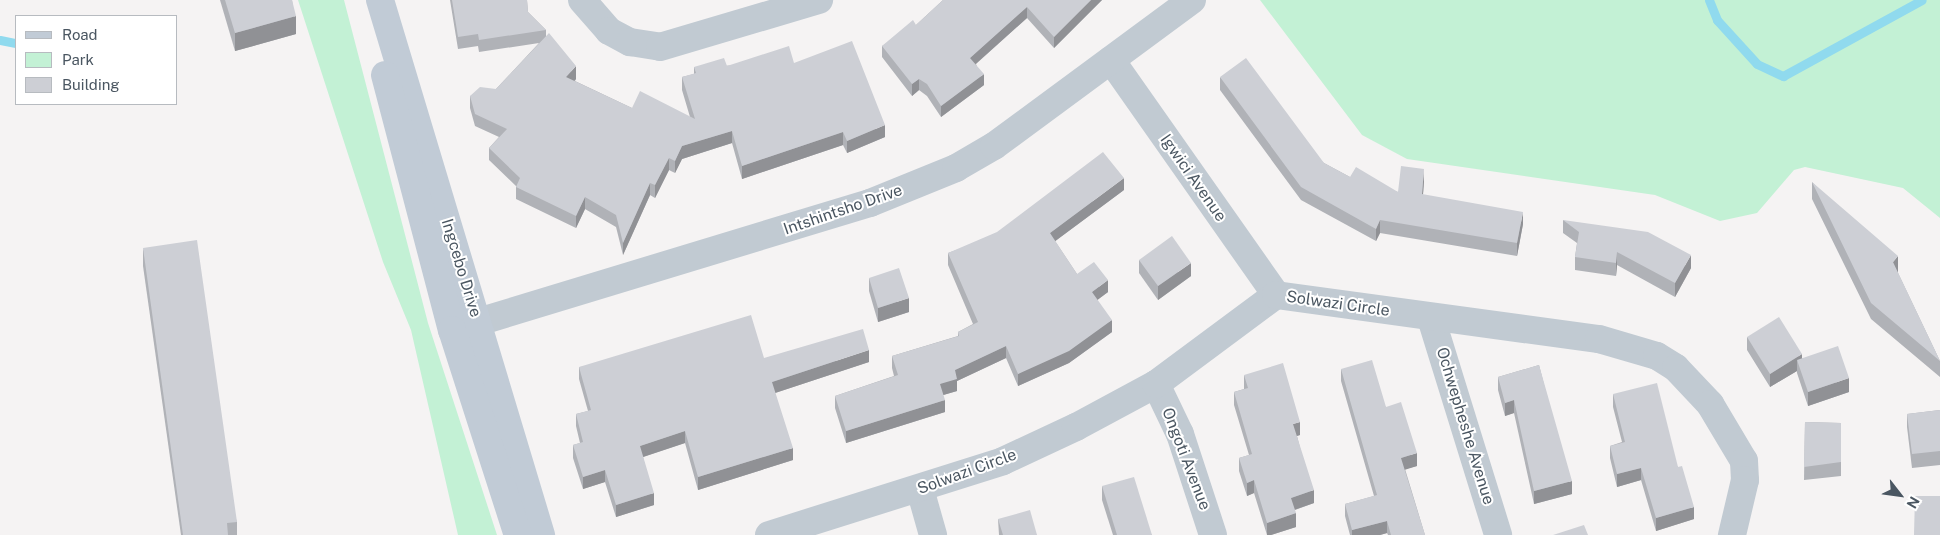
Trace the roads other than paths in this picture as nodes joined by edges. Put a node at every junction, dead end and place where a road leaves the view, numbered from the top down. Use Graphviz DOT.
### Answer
graph roads {
  1 [pos="367,0"];
  2 [pos="380,0"];
  3 [pos="582,0"];
  4 [pos="819,0"];
  5 [pos="1181,3"];
  6 [pos="1111,60"];
  7 [pos="1276,295"];
  8 [pos="1431,318"];
  9 [pos="465,328"];
  10 [pos="1156,384"];
  11 [pos="920,489"];
  12 [pos="518,535"];
  13 [pos="542,535"];
  14 [pos="768,535"];
  15 [pos="933,535"];
  16 [pos="1213,535"];
  17 [pos="1498,535"];
  18 [pos="1732,535"];
  1 -- 9 [label="main road, Ingcebo Drive"];
  2 -- 9 [label="main road, Ingcebo Drive"];
  3 -- 4 [label="street"];
  5 -- 6 [label="street, Intshintsho Drive"];
  6 -- 7 [label="street, Igwici Avenue"];
  6 -- 9 [label="street, Intshintsho Drive"];
  7 -- 8 [label="street, Solwazi Circle"];
  7 -- 10 [label="street, Solwazi Circle"];
  8 -- 17 [label="street, Ochwepheshe Avenue"];
  8 -- 18 [label="street, Solwazi Circle"];
  9 -- 12 [label="main road, Ingcebo Drive"];
  9 -- 13 [label="main road, Ingcebo Drive"];
  10 -- 11 [label="street, Solwazi Circle"];
  10 -- 16 [label="street, Ongoti Avenue"];
  11 -- 14 [label="street, Solwazi Circle"];
  11 -- 15 [label="street"];
}
